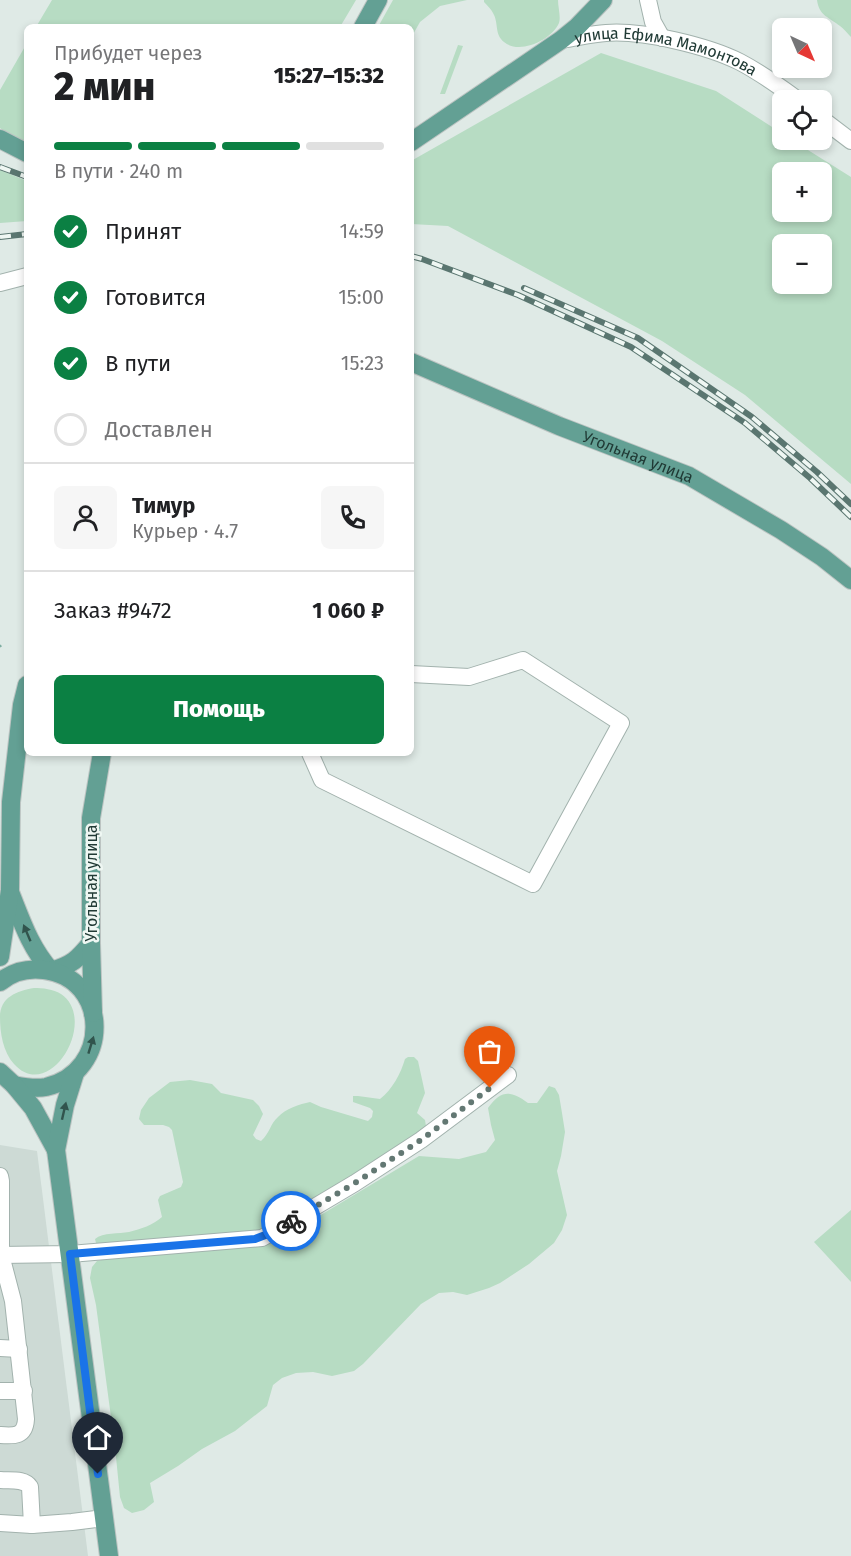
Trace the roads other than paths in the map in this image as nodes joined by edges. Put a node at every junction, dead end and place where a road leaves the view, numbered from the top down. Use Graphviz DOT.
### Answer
graph roads {
  1 [pos="378,0"];
  2 [pos="603,0"];
  3 [pos="648,0"];
  4 [pos="365,24"];
  5 [pos="662,38"];
  6 [pos="561,40"];
  7 [pos="785,90"];
  8 [pos="832,127"];
  9 [pos="0,139"];
  10 [pos="414,140"];
  11 [pos="851,141"];
  12 [pos="24,151"];
  13 [pos="24,277"];
  14 [pos="0,283"];
  15 [pos="414,363"];
  16 [pos="851,580"];
  17 [pos="414,674"];
  18 [pos="24,697"];
  19 [pos="101,756"];
  20 [pos="311,756"];
  21 [pos="10,890"];
  22 [pos="91,943"];
  23 [pos="0,957"];
  24 [pos="51,971"];
  25 [pos="0,982"];
  26 [pos="93,1013"];
  27 [pos="0,1072"];
  28 [pos="75,1073"];
  29 [pos="508,1075"];
  30 [pos="14,1085"];
  31 [pos="56,1150"];
  32 [pos="0,1176"];
  33 [pos="1,1212"];
  34 [pos="70,1254"];
  35 [pos="1,1255"];
  36 [pos="7,1300"];
  37 [pos="0,1348"];
  38 [pos="19,1349"];
  39 [pos="0,1390"];
  40 [pos="24,1391"];
  41 [pos="0,1435"];
  42 [pos="0,1480"];
  43 [pos="104,1518"];
  44 [pos="0,1523"];
  45 [pos="32,1525"];
  46 [pos="109,1556"];
  1 -- 4 [label="main road"];
  2 -- 6 [label="main road"];
  3 -- 5 [label="street"];
  5 -- 6 [label="street, улица Ефима Мамонтова"];
  5 -- 7 [label="street, улица Ефима Мамонтова"];
  6 -- 10 [label="main road"];
  8 -- 11 [label="street"];
  9 -- 12 [label="main road"];
  13 -- 14 [label="street"];
  15 -- 16 [label="main road, Угольная улица"];
  17 -- 20 [label="street"];
  18 -- 21 [label="main road"];
  19 -- 22 [label="main road, Угольная улица"];
  21 -- 23 [label="main road"];
  24 -- 21 [label="main road, one-way"];
  22 -- 24 [label="main road"];
  22 -- 26 [label="main road, Угольная улица"];
  24 -- 25 [label="main road"];
  24 -- 26 [label="main road"];
  28 -- 26 [label="main road, Угольная улица, one-way"];
  27 -- 30 [label="main road"];
  28 -- 30 [label="main road"];
  31 -- 28 [label="main road, one-way"];
  29 -- 34 [label="street"];
  30 -- 31 [label="main road"];
  31 -- 34 [label="main road"];
  32 -- 33 [label="street"];
  33 -- 35 [label="street"];
  34 -- 35 [label="street"];
  34 -- 43 [label="main road"];
  35 -- 36 [label="street"];
  36 -- 38 [label="street"];
  37 -- 38 [label="street"];
  38 -- 40 [label="street"];
  39 -- 40 [label="street"];
  40 -- 41 [label="street"];
  42 -- 45 [label="street"];
  43 -- 45 [label="street"];
  43 -- 46 [label="main road"];
  44 -- 45 [label="street"];
}
